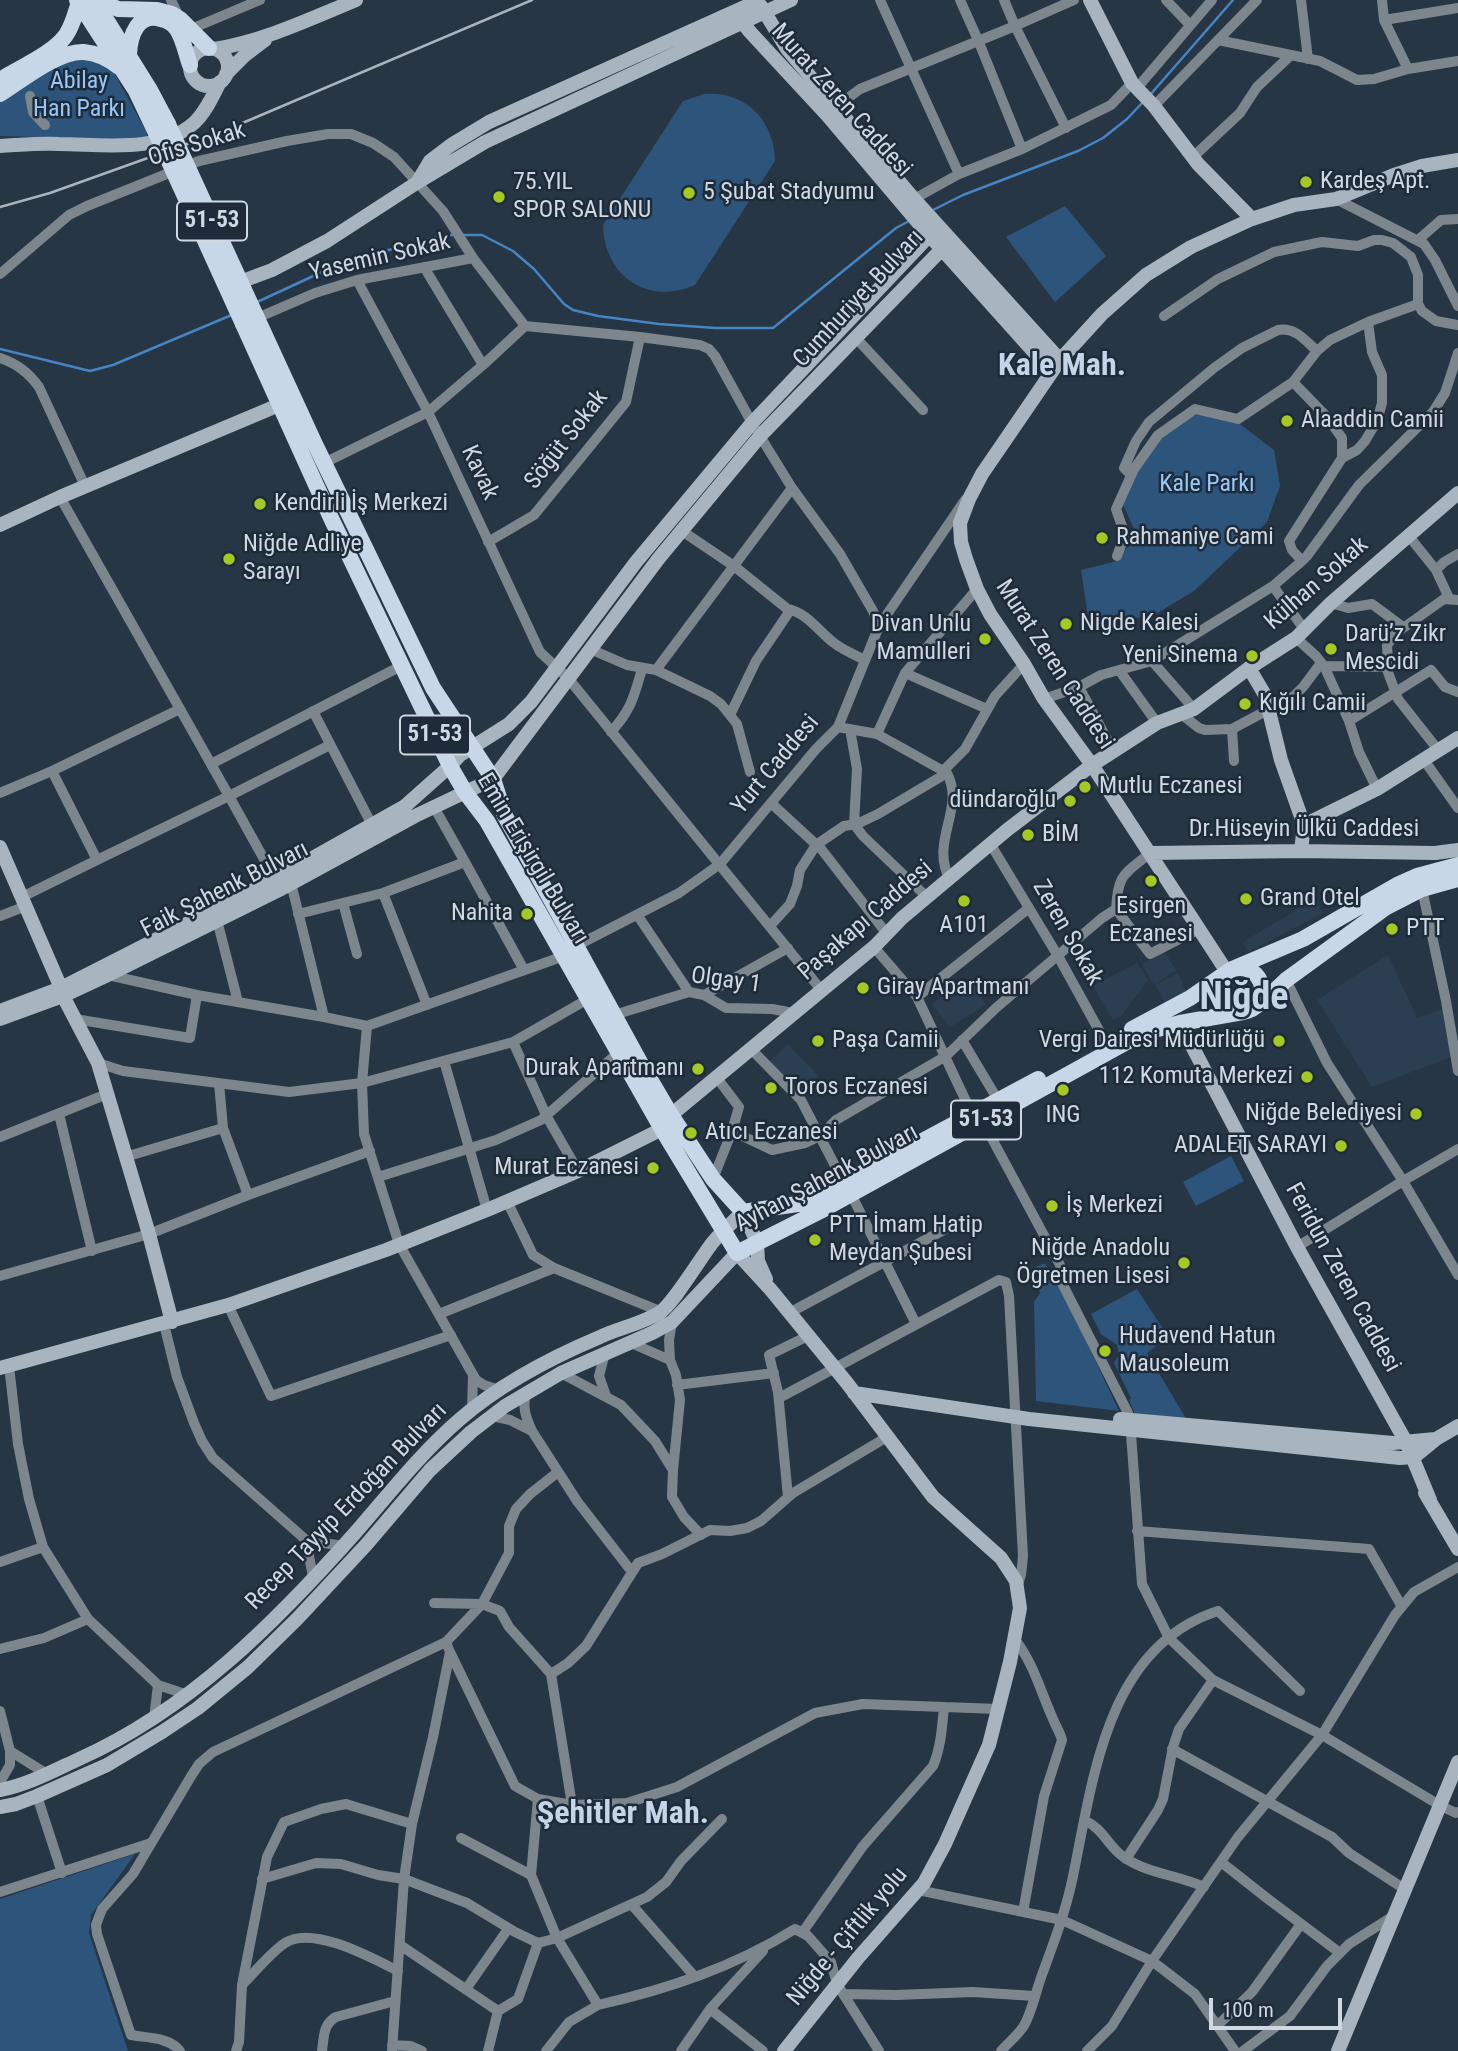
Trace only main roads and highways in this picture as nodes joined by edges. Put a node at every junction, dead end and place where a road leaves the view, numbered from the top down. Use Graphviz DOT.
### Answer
graph roads {
  1 [pos="356,0"];
  2 [pos="791,0"];
  3 [pos="1090,0"];
  4 [pos="82,2"];
  5 [pos="158,5"];
  6 [pos="757,6"];
  7 [pos="742,22"];
  8 [pos="275,34"];
  9 [pos="212,48"];
  10 [pos="129,54"];
  11 [pos="117,67"];
  12 [pos="191,72"];
  13 [pos="223,78"];
  14 [pos="0,80"];
  15 [pos="0,94"];
  16 [pos="832,111"];
  17 [pos="194,123"];
  18 [pos="162,128"];
  19 [pos="0,138"];
  20 [pos="41,143"];
  21 [pos="0,146"];
  22 [pos="1458,160"];
  23 [pos="418,182"];
  24 [pos="1252,219"];
  25 [pos="927,227"];
  26 [pos="944,242"];
  27 [pos="240,282"];
  28 [pos="250,321"];
  29 [pos="1056,366"];
  30 [pos="279,405"];
  31 [pos="757,429"];
  32 [pos="1458,493"];
  33 [pos="0,525"];
  34 [pos="1249,668"];
  35 [pos="1458,738"];
  36 [pos="473,747"];
  37 [pos="1092,765"];
  38 [pos="450,766"];
  39 [pos="493,779"];
  40 [pos="465,792"];
  41 [pos="1304,825"];
  42 [pos="0,847"];
  43 [pos="1458,850"];
  44 [pos="1301,851"];
  45 [pos="1150,853"];
  46 [pos="1458,865"];
  47 [pos="1458,878"];
  48 [pos="570,951"];
  49 [pos="1227,972"];
  50 [pos="62,992"];
  51 [pos="0,1011"];
  52 [pos="1247,1011"];
  53 [pos="0,1019"];
  54 [pos="1180,1023"];
  55 [pos="671,1115"];
  56 [pos="977,1118"];
  57 [pos="662,1129"];
  58 [pos="847,1189"];
  59 [pos="743,1212"];
  60 [pos="724,1231"];
  61 [pos="757,1242"];
  62 [pos="737,1253"];
  63 [pos="771,1290"];
  64 [pos="667,1317"];
  65 [pos="168,1323"];
  66 [pos="4,1367"];
  67 [pos="849,1385"];
  68 [pos="1130,1424"];
  69 [pos="1458,1426"];
  70 [pos="1436,1439"];
  71 [pos="1400,1442"];
  72 [pos="1407,1457"];
  73 [pos="1456,1541"];
  74 [pos="1458,1762"];
  75 [pos="0,1790"];
  76 [pos="0,1807"];
  77 [pos="783,2051"];
  78 [pos="1338,2051"];
  1 -- 8 [label="main road"];
  2 -- 6 [label="main road"];
  3 -- 24 [label="main road"];
  4 -- 5 [label="main road"];
  4 -- 10 [label="main road, 51-53"];
  4 -- 11 [label="main road, 51-53"];
  4 -- 14 [label="main road"];
  5 -- 9 [label="main road"];
  6 -- 7 [label="main road"];
  6 -- 16 [label="main road, Murat Zeren Caddesi"];
  6 -- 23 [label="main road"];
  7 -- 16 [label="main road, Murat Zeren Caddesi"];
  7 -- 23 [label="main road"];
  8 -- 9 [label="main road"];
  8 -- 13 [label="main road"];
  9 -- 12 [label="main road"];
  9 -- 13 [label="main road"];
  10 -- 12 [label="main road"];
  10 -- 18 [label="main road, 51-53"];
  11 -- 15 [label="main road"];
  11 -- 18 [label="main road, 51-53"];
  12 -- 13 [label="main road"];
  12 -- 17 [label="main road"];
  13 -- 17 [label="main road"];
  16 -- 25 [label="main road, Murat Zeren Caddesi"];
  17 -- 20 [label="main road"];
  18 -- 27 [label="main road, 51-53, bridge"];
  18 -- 28 [label="main road, 51-53, bridge"];
  19 -- 20 [label="main road"];
  20 -- 21 [label="main road"];
  22 -- 24 [label="main road"];
  23 -- 27 [label="main road"];
  24 -- 29 [label="main road"];
  25 -- 26 [label="main road, Murat Zeren Caddesi"];
  25 -- 31 [label="main road, Cumhuriyet Bulvarı"];
  26 -- 29 [label="main road, Murat Zeren Caddesi"];
  26 -- 31 [label="main road, Cumhuriyet Bulvarı"];
  27 -- 28 [label="main road, 51-53, bridge"];
  28 -- 30 [label="main road, Emin Erişirgil Bulvarı / 51-53"];
  28 -- 36 [label="main road, Emin Erişirgil Bulvarı / 51-53"];
  29 -- 37 [label="main road, Murat Zeren Caddesi"];
  30 -- 33 [label="main road"];
  30 -- 38 [label="main road, Emin Erişirgil Bulvarı / 51-53"];
  31 -- 36 [label="main road, Cumhuriyet Bulvarı"];
  31 -- 39 [label="main road, Cumhuriyet Bulvarı"];
  32 -- 34 [label="main road, Külhan Sokak"];
  34 -- 37 [label="main road, Külhan Sokak"];
  34 -- 41 [label="main road"];
  35 -- 41 [label="main road"];
  36 -- 38 [label="main road, Cumhuriyet Bulvarı"];
  36 -- 39 [label="main road, Emin Erişirgil Bulvarı / 51-53"];
  37 -- 45 [label="main road, Murat Zeren Caddesi"];
  37 -- 55 [label="main road, Paşakapı Caddesi"];
  38 -- 40 [label="main road, Emin Erişirgil Bulvarı / 51-53"];
  38 -- 50 [label="main road, Faik Şahenk Bulvarı"];
  39 -- 40 [label="main road, Faik Şahenk Bulvarı"];
  39 -- 48 [label="main road, Emin Erişirgil Bulvarı / 51-53"];
  40 -- 48 [label="main road, Emin Erişirgil Bulvarı / 51-53"];
  40 -- 50 [label="main road, Faik Şahenk Bulvarı"];
  41 -- 44 [label="main road"];
  42 -- 50 [label="main road"];
  43 -- 44 [label="main road, Dr.Hüseyin Ülkü Caddesi"];
  44 -- 45 [label="main road, Dr.Hüseyin Ülkü Caddesi"];
  45 -- 49 [label="main road, Murat Zeren Caddesi"];
  46 -- 49 [label="main road, 51-53"];
  47 -- 52 [label="main road, 51-53"];
  48 -- 55 [label="main road, Emin Erişirgil Bulvarı / 51-53"];
  48 -- 57 [label="main road, Emin Erişirgil Bulvarı / 51-53"];
  49 -- 52 [label="main road"];
  49 -- 52 [label="main road"];
  49 -- 56 [label="main road, Ayhan Şahenk Bulvarı / 51-53"];
  50 -- 51 [label="main road, Faik Şahenk Bulvarı"];
  50 -- 53 [label="main road, Faik Şahenk Bulvarı"];
  50 -- 65 [label="main road"];
  52 -- 54 [label="main road, Ayhan Şahenk Bulvarı / 51-53"];
  54 -- 56 [label="main road, Ayhan Şahenk Bulvarı / 51-53"];
  54 -- 71 [label="main road, Feridun Zeren Caddesi"];
  55 -- 59 [label="main road, Emin Erişirgil Bulvarı / 51-53"];
  56 -- 58 [label="main road, Ayhan Şahenk Bulvarı / 51-53"];
  57 -- 60 [label="main road, Emin Erişirgil Bulvarı / 51-53"];
  57 -- 65 [label="main road"];
  58 -- 59 [label="main road, Ayhan Şahenk Bulvarı / 51-53"];
  58 -- 61 [label="main road, Ayhan Şahenk Bulvarı / 51-53"];
  59 -- 60 [label="main road, Recep Tayyip Erdoğan Bulvarı"];
  59 -- 61 [label="main road"];
  60 -- 62 [label="main road, Emin Erişirgil Bulvarı / 51-53"];
  60 -- 64 [label="main road, Recep Tayyip Erdoğan Bulvarı"];
  61 -- 62 [label="main road, Ayhan Şahenk Bulvarı / 51-53"];
  61 -- 63 [label="main road"];
  62 -- 63 [label="main road"];
  62 -- 64 [label="main road, Recep Tayyip Erdoğan Bulvarı"];
  63 -- 67 [label="main road, Niğde - Çiftlik yolu"];
  64 -- 75 [label="main road, Recep Tayyip Erdoğan Bulvarı"];
  64 -- 76 [label="main road, Recep Tayyip Erdoğan Bulvarı"];
  65 -- 66 [label="main road"];
  67 -- 68 [label="main road"];
  67 -- 77 [label="main road, Niğde - Çiftlik yolu"];
  68 -- 71 [label="main road"];
  68 -- 72 [label="main road"];
  69 -- 70 [label="main road"];
  70 -- 71 [label="main road"];
  70 -- 72 [label="main road"];
  71 -- 72 [label="main road, Feridun Zeren Caddesi"];
  72 -- 73 [label="main road, Feridun Zeren Caddesi"];
  74 -- 78 [label="main road"];
}
